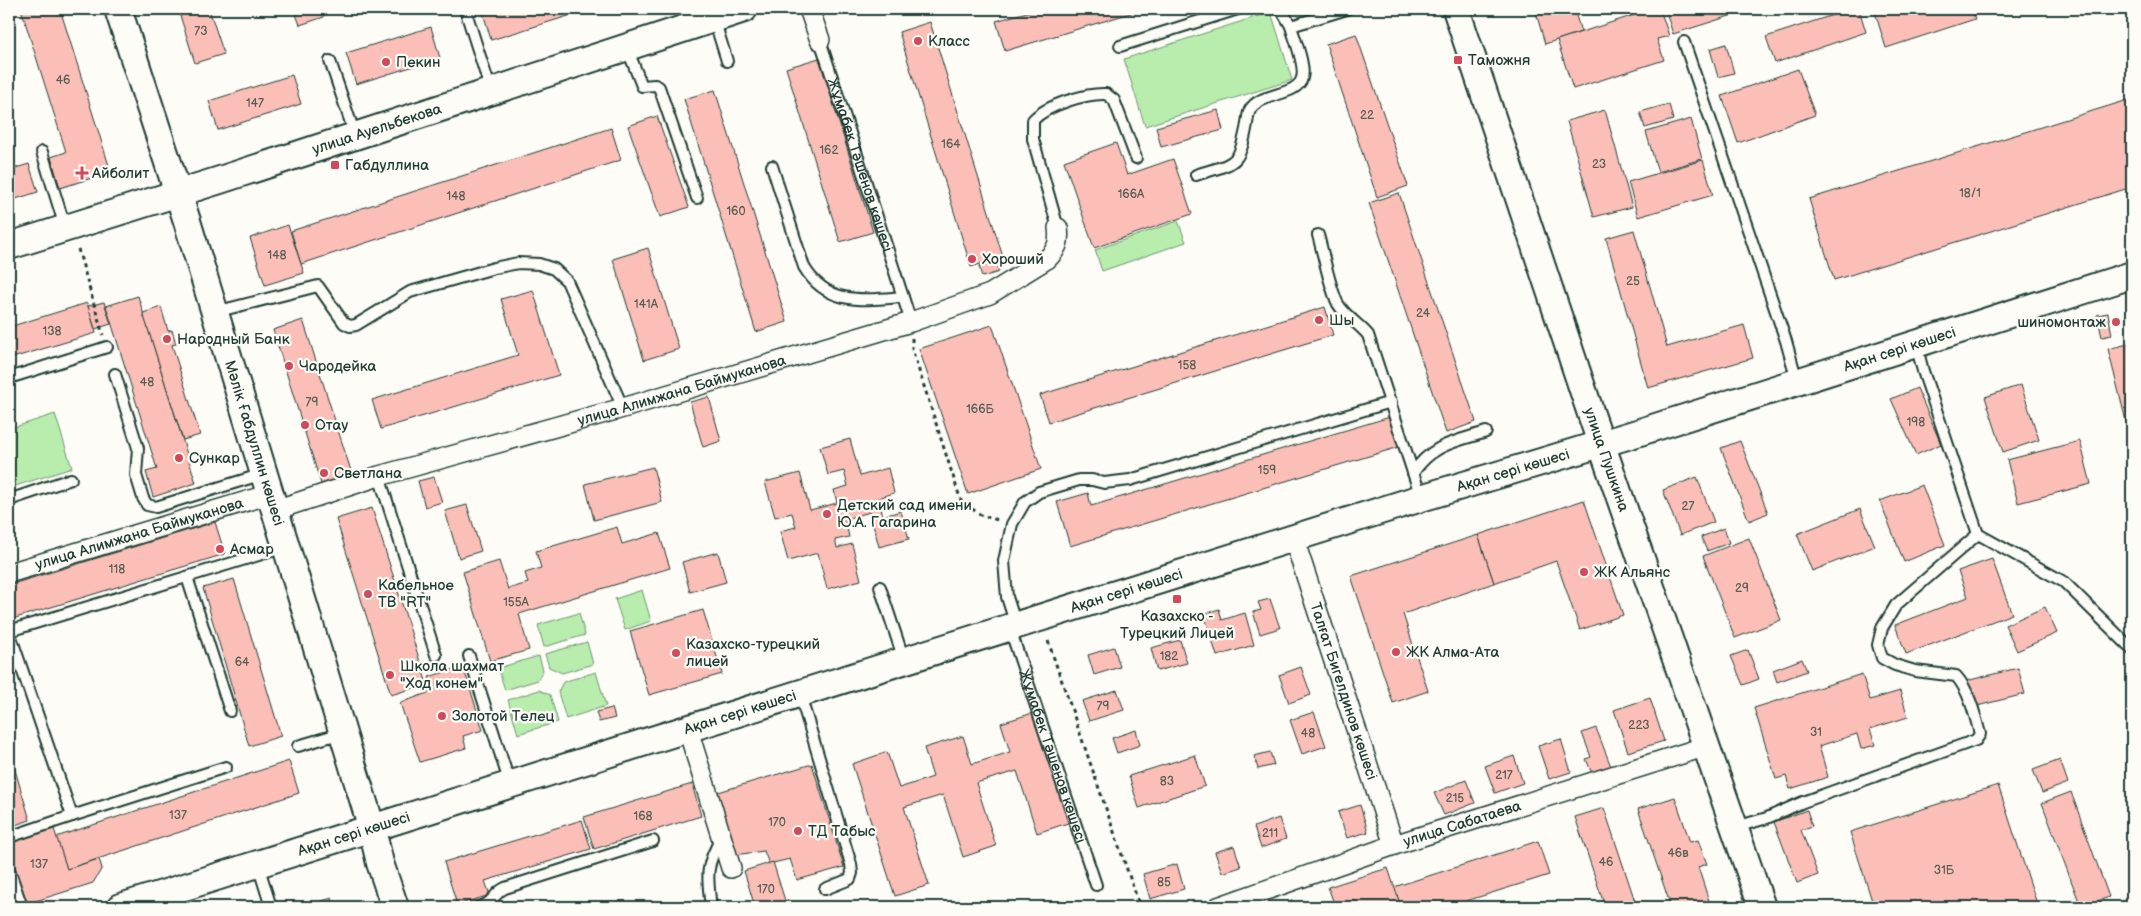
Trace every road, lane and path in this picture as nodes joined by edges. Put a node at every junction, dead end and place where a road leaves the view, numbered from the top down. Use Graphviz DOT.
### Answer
graph roads {
  1 [pos="118,9"];
  2 [pos="465,9"];
  3 [pos="744,9"];
  4 [pos="809,9"];
  5 [pos="1238,9"];
  6 [pos="1281,9"];
  7 [pos="1347,9"];
  8 [pos="1456,9"];
  9 [pos="713,18"];
  10 [pos="1291,26"];
  11 [pos="820,40"];
  12 [pos="1684,42"];
  13 [pos="1120,46"];
  14 [pos="627,48"];
  15 [pos="330,61"];
  16 [pos="727,61"];
  17 [pos="491,91"];
  18 [pos="355,136"];
  19 [pos="42,152"];
  20 [pos="1136,158"];
  21 [pos="772,166"];
  22 [pos="1196,175"];
  23 [pos="178,193"];
  24 [pos="697,198"];
  25 [pos="1058,228"];
  26 [pos="1318,235"];
  27 [pos="72,239"];
  28 [pos="9,246"];
  29 [pos="2132,275"];
  30 [pos="904,297"];
  31 [pos="214,312"];
  32 [pos="911,322"];
  33 [pos="1916,343"];
  34 [pos="107,347"];
  35 [pos="115,374"];
  36 [pos="9,378"];
  37 [pos="1797,382"];
  38 [pos="1391,402"];
  39 [pos="623,408"];
  40 [pos="1486,432"];
  41 [pos="1601,443"];
  42 [pos="1413,473"];
  43 [pos="379,476"];
  44 [pos="71,479"];
  45 [pos="269,493"];
  46 [pos="1421,498"];
  47 [pos="9,500"];
  48 [pos="1012,524"];
  49 [pos="1978,534"];
  50 [pos="1294,539"];
  51 [pos="285,546"];
  52 [pos="9,573"];
  53 [pos="187,577"];
  54 [pos="880,588"];
  55 [pos="1012,627"];
  56 [pos="9,631"];
  57 [pos="1048,641"];
  58 [pos="2132,649"];
  59 [pos="436,655"];
  60 [pos="469,656"];
  61 [pos="905,661"];
  62 [pos="799,694"];
  63 [pos="230,711"];
  64 [pos="688,730"];
  65 [pos="343,733"];
  66 [pos="298,746"];
  67 [pos="1707,746"];
  68 [pos="226,767"];
  69 [pos="511,785"];
  70 [pos="72,816"];
  71 [pos="1734,828"];
  72 [pos="372,829"];
  73 [pos="722,836"];
  74 [pos="9,837"];
  75 [pos="653,842"];
  76 [pos="1394,845"];
  77 [pos="258,865"];
  78 [pos="731,868"];
  79 [pos="9,869"];
  80 [pos="1096,885"];
  81 [pos="825,889"];
  82 [pos="22,907"];
  83 [pos="121,907"];
  84 [pos="271,907"];
  85 [pos="396,907"];
  86 [pos="479,907"];
  87 [pos="711,907"];
  88 [pos="1140,907"];
  89 [pos="1218,907"];
  90 [pos="1762,907"];
  1 -- 23 [label="street, Мәлік Ғабдуллин көшесі"];
  2 -- 17 [label="lane"];
  3 -- 9 [label="street, улица Ауельбекова"];
  4 -- 11 [label="street, Жұмабек Тәшенов көшесі"];
  5 -- 13 [label="lane"];
  6 -- 10 [label="lane"];
  7 -- 10 [label="lane"];
  8 -- 41 [label="street, улица Пушкина"];
  9 -- 14 [label="street, улица Ауельбекова"];
  9 -- 16 [label="lane"];
  10 -- 22 [label="lane"];
  11 -- 30 [label="lane, Жұмабек Тәшенов көшесі"];
  12 -- 37 [label="lane"];
  14 -- 17 [label="street, улица Ауельбекова"];
  14 -- 24 [label="lane"];
  15 -- 18 [label="lane"];
  17 -- 18 [label="street, улица Ауельбекова"];
  18 -- 23 [label="street, улица Ауельбекова"];
  19 -- 27 [label="lane"];
  20 -- 25 [label="lane"];
  21 -- 30 [label="lane"];
  23 -- 27 [label="street, улица Ауельбекова"];
  23 -- 31 [label="street, Мәлік Ғабдуллин көшесі"];
  25 -- 32 [label="street, улица Алимжана Баймуканова"];
  26 -- 38 [label="lane"];
  27 -- 28 [label="street, улица Ауельбекова"];
  27 -- 34 [label="path"];
  29 -- 33 [label="street, Ақан сері көшесі"];
  30 -- 32 [label="lane, Жұмабек Тәшенов көшесі"];
  31 -- 39 [label="lane"];
  31 -- 45 [label="street, Мәлік Ғабдуллин көшесі"];
  32 -- 39 [label="street, улица Алимжана Баймуканова"];
  32 -- 48 [label="path"];
  33 -- 37 [label="street, Ақан сері көшесі"];
  33 -- 49 [label="lane"];
  34 -- 36 [label="lane"];
  35 -- 45 [label="lane"];
  37 -- 41 [label="street, Ақан сері көшесі"];
  38 -- 42 [label="lane"];
  38 -- 48 [label="lane, Жұмабек Тәшенов көшесі"];
  39 -- 43 [label="street, улица Алимжана Баймуканова"];
  40 -- 42 [label="lane"];
  41 -- 46 [label="street, Ақан сері көшесі"];
  41 -- 67 [label="street, улица Пушкина"];
  42 -- 46 [label="lane"];
  43 -- 45 [label="street, улица Алимжана Баймуканова"];
  43 -- 59 [label="lane"];
  44 -- 47 [label="lane"];
  45 -- 51 [label="street, Мәлік Ғабдуллин көшесі"];
  45 -- 52 [label="street, улица Алимжана Баймуканова"];
  46 -- 50 [label="street, Ақан сері көшесі"];
  48 -- 55 [label="lane, Жұмабек Тәшенов көшесі"];
  49 -- 58 [label="lane"];
  49 -- 71 [label="lane"];
  50 -- 55 [label="street, Ақан сері көшесі"];
  50 -- 76 [label="street, Талғат Бигелдинов көшесі"];
  51 -- 53 [label="lane"];
  51 -- 65 [label="street, Мәлік Ғабдуллин көшесі"];
  53 -- 56 [label="lane"];
  53 -- 63 [label="lane"];
  54 -- 61 [label="lane"];
  55 -- 61 [label="street, Ақан сері көшесі"];
  55 -- 80 [label="lane, Жұмабек Тәшенов көшесі"];
  56 -- 70 [label="lane"];
  57 -- 88 [label="path"];
  60 -- 69 [label="lane"];
  61 -- 62 [label="street, Ақан сері көшесі"];
  62 -- 64 [label="street, Ақан сері көшесі"];
  62 -- 81 [label="lane"];
  64 -- 69 [label="street, Ақан сері көшесі"];
  64 -- 73 [label="street"];
  65 -- 66 [label="lane"];
  65 -- 72 [label="street, Мәлік Ғабдуллин көшесі"];
  67 -- 71 [label="street, улица Пушкина"];
  67 -- 76 [label="street, улица Сабатаева"];
  68 -- 70 [label="lane"];
  69 -- 72 [label="street, Ақан сері көшесі"];
  70 -- 74 [label="lane"];
  71 -- 90 [label="street, улица Пушкина"];
  72 -- 77 [label="street, Ақан сері көшесі"];
  72 -- 85 [label="street, Мәлік Ғабдуллин көшесі"];
  73 -- 78 [label="street"];
  73 -- 87 [label="lane"];
  75 -- 86 [label="lane"];
  76 -- 89 [label="street, улица Сабатаева"];
  77 -- 83 [label="street, Ақан сері көшесі"];
  77 -- 84 [label="lane"];
  79 -- 82 [label="lane"];
}
